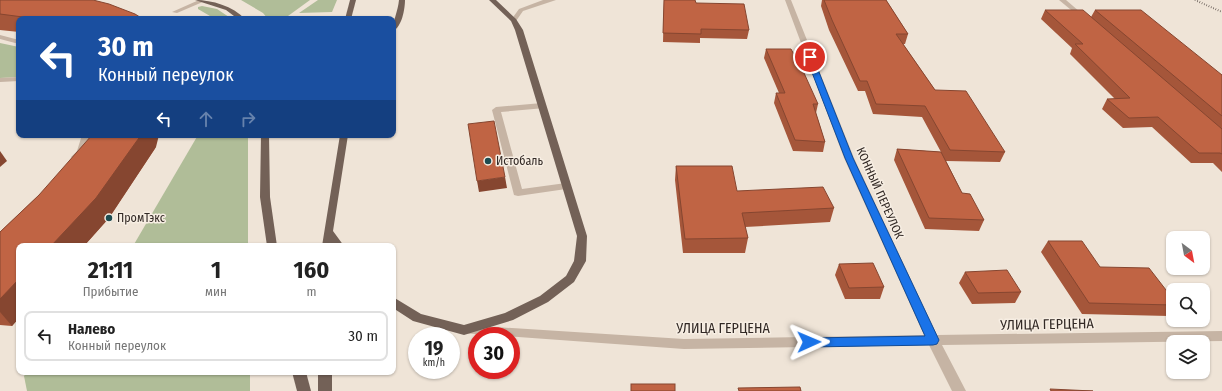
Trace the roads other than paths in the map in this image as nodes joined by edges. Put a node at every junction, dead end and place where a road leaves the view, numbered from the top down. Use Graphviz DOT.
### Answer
graph roads {
  1 [pos="200,0"];
  2 [pos="353,0"];
  3 [pos="402,0"];
  4 [pos="492,0"];
  5 [pos="553,0"];
  6 [pos="788,0"];
  7 [pos="1062,0"];
  8 [pos="175,12"];
  9 [pos="238,16"];
  10 [pos="349,16"];
  11 [pos="514,20"];
  12 [pos="396,22"];
  13 [pos="1092,26"];
  14 [pos="0,37"];
  15 [pos="16,41"];
  16 [pos="16,79"];
  17 [pos="0,80"];
  18 [pos="542,106"];
  19 [pos="85,138"];
  20 [pos="265,138"];
  21 [pos="344,138"];
  22 [pos="71,163"];
  23 [pos="566,186"];
  24 [pos="328,232"];
  25 [pos="272,243"];
  26 [pos="327,243"];
  27 [pos="337,243"];
  28 [pos="396,304"];
  29 [pos="464,330"];
  30 [pos="1222,336"];
  31 [pos="933,340"];
  32 [pos="300,375"];
  33 [pos="325,375"];
  34 [pos="304,391"];
  35 [pos="326,391"];
  36 [pos="959,391"];
  1 -- 8 [label="street"];
  1 -- 9 [label="main road"];
  2 -- 10 [label="main road"];
  3 -- 12 [label="main road"];
  4 -- 11 [label="main road"];
  5 -- 11 [label="street"];
  6 -- 31 [label="street, КОННЫЙ ПЕРЕУЛОК"];
  7 -- 13 [label="street"];
  11 -- 18 [label="main road"];
  14 -- 15 [label="street"];
  16 -- 17 [label="street"];
  18 -- 23 [label="main road"];
  18 -- 23 [label="street"];
  19 -- 22 [label="street"];
  20 -- 25 [label="main road"];
  21 -- 24 [label="main road"];
  23 -- 29 [label="main road"];
  24 -- 26 [label="main road"];
  24 -- 27 [label="main road"];
  28 -- 29 [label="main road"];
  29 -- 31 [label="street, УЛИЦА ГЕРЦЕНА"];
  30 -- 31 [label="street, УЛИЦА ГЕРЦЕНА"];
  31 -- 36 [label="street, КОННЫЙ ПЕРЕУЛОК"];
  32 -- 34 [label="main road"];
  33 -- 35 [label="main road"];
}
